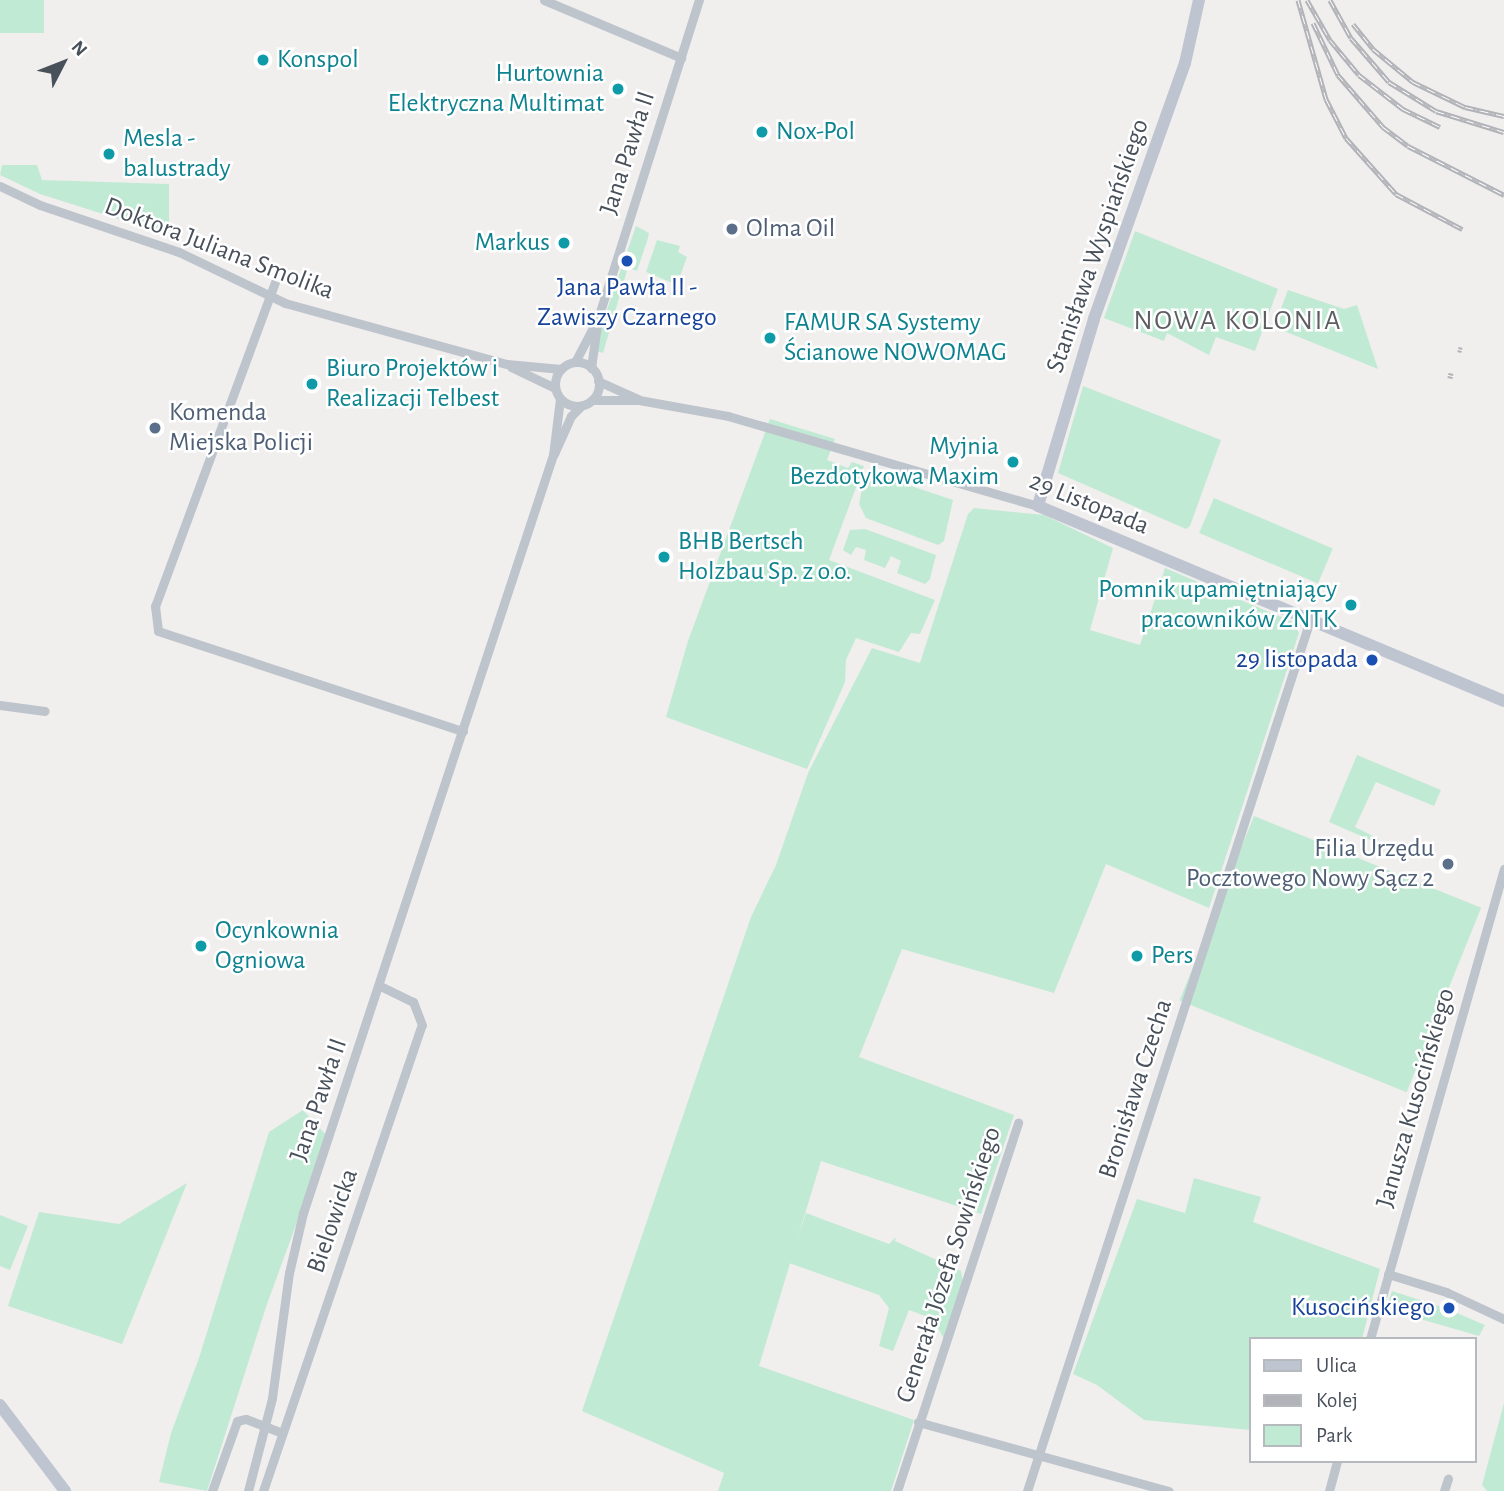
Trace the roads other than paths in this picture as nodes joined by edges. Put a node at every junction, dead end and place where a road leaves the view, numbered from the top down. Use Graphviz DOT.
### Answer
graph roads {
  1 [pos="544,0"];
  2 [pos="699,0"];
  3 [pos="1199,0"];
  4 [pos="681,58"];
  5 [pos="0,186"];
  6 [pos="275,282"];
  7 [pos="270,297"];
  8 [pos="597,318"];
  9 [pos="575,362"];
  10 [pos="507,364"];
  11 [pos="592,368"];
  12 [pos="561,369"];
  13 [pos="598,381"];
  14 [pos="555,388"];
  15 [pos="560,399"];
  16 [pos="592,400"];
  17 [pos="639,400"];
  18 [pos="581,406"];
  19 [pos="553,456"];
  20 [pos="1038,506"];
  21 [pos="1310,620"];
  22 [pos="1504,701"];
  23 [pos="0,705"];
  24 [pos="45,711"];
  25 [pos="463,731"];
  26 [pos="1504,869"];
  27 [pos="380,986"];
  28 [pos="1018,1122"];
  29 [pos="1388,1274"];
  30 [pos="1504,1319"];
  31 [pos="1371,1337"];
  32 [pos="0,1405"];
  33 [pos="919,1422"];
  34 [pos="266,1427"];
  35 [pos="282,1433"];
  36 [pos="1041,1453"];
  37 [pos="1336,1463"];
  38 [pos="1448,1479"];
  39 [pos="65,1491"];
  40 [pos="212,1491"];
  41 [pos="248,1491"];
  42 [pos="263,1491"];
  43 [pos="897,1491"];
  44 [pos="1027,1491"];
  45 [pos="1169,1491"];
  46 [pos="1329,1491"];
  47 [pos="1444,1491"];
  1 -- 4 [label="street"];
  2 -- 4 [label="street, Jana Pawła II"];
  3 -- 20 [label="street, Stanisława Wyspiańskiego"];
  4 -- 8 [label="street, Jana Pawła II"];
  5 -- 7 [label="street, Doktora Juliana Smolika"];
  6 -- 7 [label="street"];
  7 -- 10 [label="street, Doktora Juliana Smolika"];
  7 -- 25 [label="street"];
  8 -- 9 [label="street, Jana Pawła II"];
  8 -- 11 [label="street, Jana Pawła II"];
  9 -- 11 [label="street"];
  9 -- 12 [label="street"];
  10 -- 12 [label="street, Doktora Juliana Smolika"];
  10 -- 14 [label="street, Doktora Juliana Smolika"];
  11 -- 13 [label="street"];
  12 -- 14 [label="street"];
  13 -- 16 [label="street"];
  13 -- 17 [label="street, 29 Listopada"];
  14 -- 15 [label="street"];
  15 -- 18 [label="street"];
  15 -- 19 [label="street, Jana Pawła II"];
  16 -- 17 [label="street, 29 Listopada"];
  16 -- 18 [label="street"];
  17 -- 20 [label="street, 29 Listopada"];
  18 -- 19 [label="street, Jana Pawła II"];
  19 -- 25 [label="street, Jana Pawła II"];
  20 -- 21 [label="street, 29 Listopada"];
  21 -- 22 [label="street, 29 Listopada"];
  21 -- 36 [label="street, Bronisława Czecha"];
  23 -- 24 [label="street"];
  25 -- 27 [label="street, Jana Pawła II"];
  26 -- 29 [label="street, Janusza Kusocińskiego"];
  27 -- 34 [label="street, Jana Pawła II"];
  27 -- 35 [label="street, Bielowicka"];
  28 -- 33 [label="street, Generała Józefa Sowińskiego"];
  29 -- 30 [label="street"];
  29 -- 31 [label="street, Janusza Kusocińskiego"];
  32 -- 39 [label="street"];
  33 -- 36 [label="street"];
  33 -- 43 [label="street, Generała Józefa Sowińskiego"];
  34 -- 35 [label="street"];
  34 -- 40 [label="street"];
  34 -- 41 [label="street, Jana Pawła II"];
  35 -- 42 [label="street, Bielowicka"];
  36 -- 44 [label="street, Bronisława Czecha"];
  36 -- 45 [label="street"];
  37 -- 46 [label="street"];
  38 -- 47 [label="street"];
}
